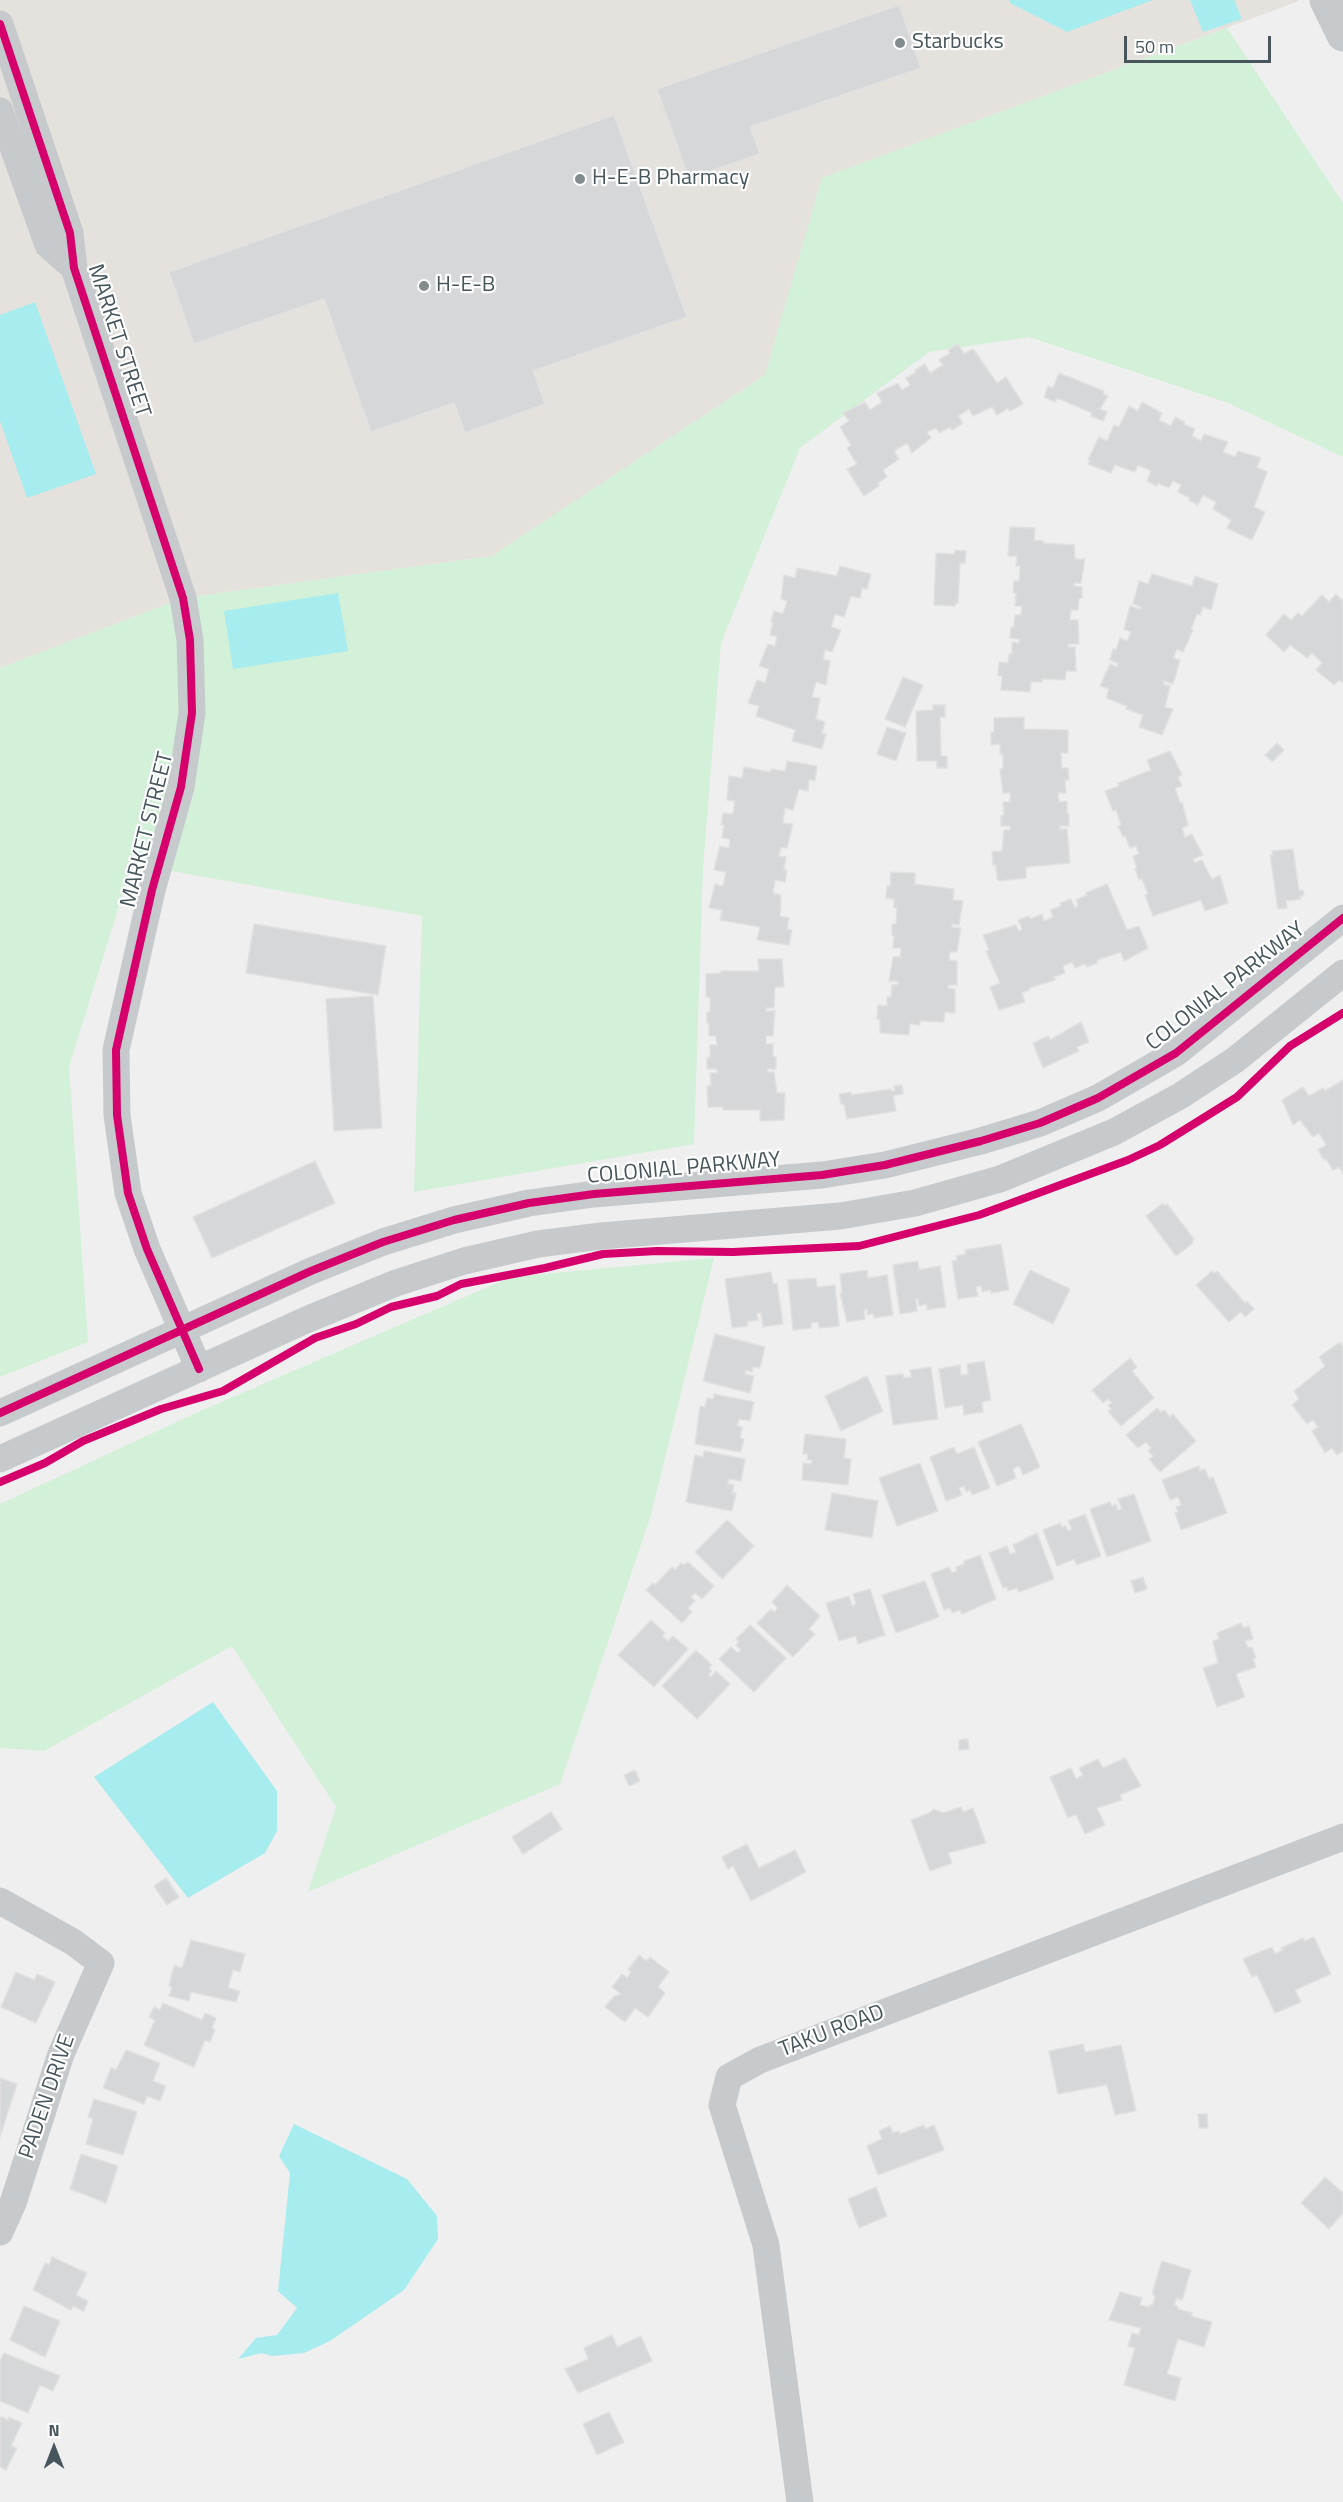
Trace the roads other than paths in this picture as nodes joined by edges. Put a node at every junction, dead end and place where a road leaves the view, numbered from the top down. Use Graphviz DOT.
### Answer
graph roads {
  1 [pos="1326,0"];
  2 [pos="0,24"];
  3 [pos="1343,35"];
  4 [pos="0,111"];
  5 [pos="74,268"];
  6 [pos="1343,918"];
  7 [pos="1343,973"];
  8 [pos="1040,1123"];
  9 [pos="1057,1157"];
  10 [pos="181,1330"];
  11 [pos="199,1369"];
  12 [pos="0,1413"];
  13 [pos="0,1459"];
  14 [pos="1343,1837"];
  15 [pos="0,1901"];
  16 [pos="6,2200"];
  17 [pos="0,2232"];
  18 [pos="800,2502"];
  1 -- 3 [label="main road"];
  2 -- 5 [label="street, MARKET STREET"];
  4 -- 5 [label="street, MARKET STREET"];
  5 -- 10 [label="street, MARKET STREET"];
  6 -- 8 [label="street, COLONIAL PARKWAY"];
  7 -- 9 [label="street"];
  8 -- 9 [label="street"];
  8 -- 10 [label="street, COLONIAL PARKWAY"];
  9 -- 11 [label="street"];
  10 -- 11 [label="street, MARKET STREET"];
  10 -- 12 [label="street, COLONIAL PARKWAY"];
  11 -- 13 [label="street"];
  14 -- 18 [label="street, TAKU ROAD"];
  15 -- 16 [label="street, PADEN DRIVE"];
  16 -- 17 [label="street, PADEN DRIVE"];
}
